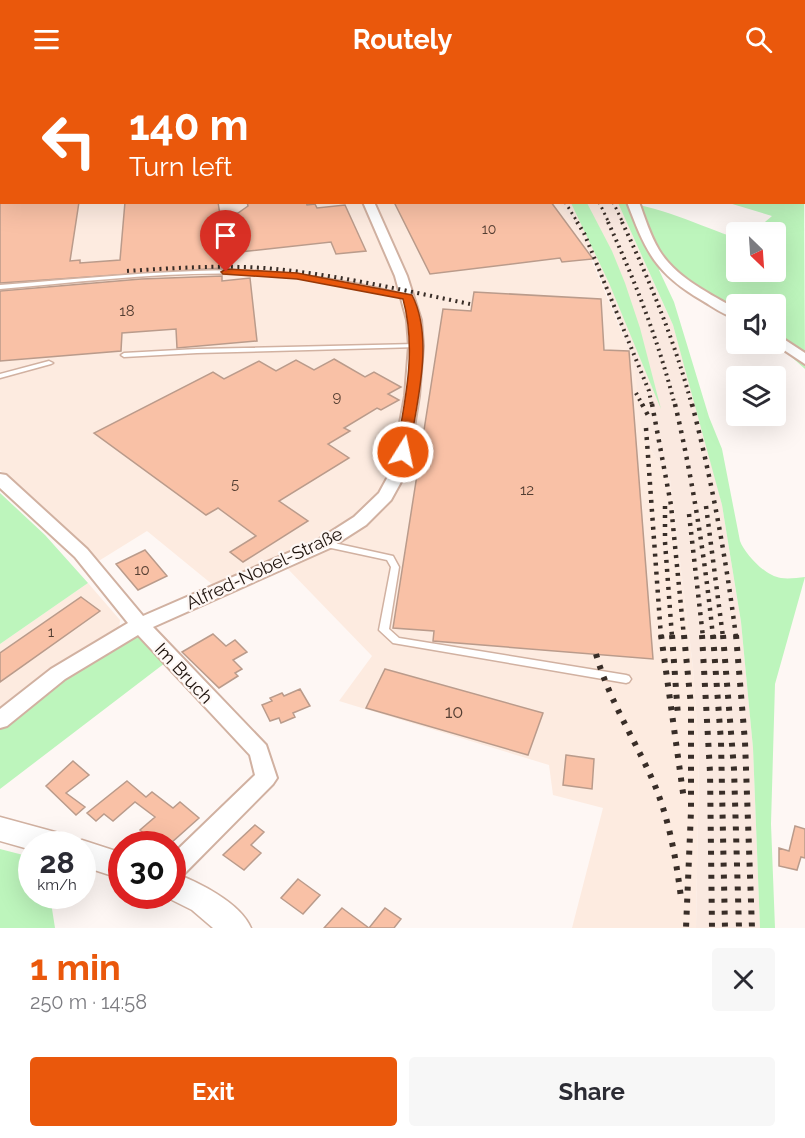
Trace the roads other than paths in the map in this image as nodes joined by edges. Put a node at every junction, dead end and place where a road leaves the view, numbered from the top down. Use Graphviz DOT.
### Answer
graph roads {
  1 [pos="369,204"];
  2 [pos="634,204"];
  3 [pos="0,286"];
  4 [pos="408,297"];
  5 [pos="726,308"];
  6 [pos="416,346"];
  7 [pos="786,346"];
  8 [pos="123,355"];
  9 [pos="805,360"];
  10 [pos="49,363"];
  11 [pos="0,376"];
  12 [pos="0,479"];
  13 [pos="324,544"];
  14 [pos="140,625"];
  15 [pos="626,679"];
  16 [pos="0,720"];
  17 [pos="0,829"];
  18 [pos="18,834"];
  19 [pos="186,857"];
  20 [pos="186,892"];
  21 [pos="236,928"];
  1 -- 4 [label="street, Alfred-Nobel-Straße"];
  2 -- 5 [label="street"];
  3 -- 4 [label="lane"];
  4 -- 6 [label="street, Alfred-Nobel-Straße"];
  6 -- 8 [label="lane"];
  6 -- 13 [label="street, Alfred-Nobel-Straße"];
  7 -- 9 [label="street"];
  10 -- 11 [label="lane"];
  12 -- 14 [label="street, Im Bruch"];
  13 -- 14 [label="street, Alfred-Nobel-Straße"];
  13 -- 15 [label="lane"];
  14 -- 16 [label="street, Alfred-Nobel-Straße"];
  14 -- 19 [label="street, Im Bruch"];
  17 -- 18 [label="street"];
  20 -- 21 [label="street"];
}
